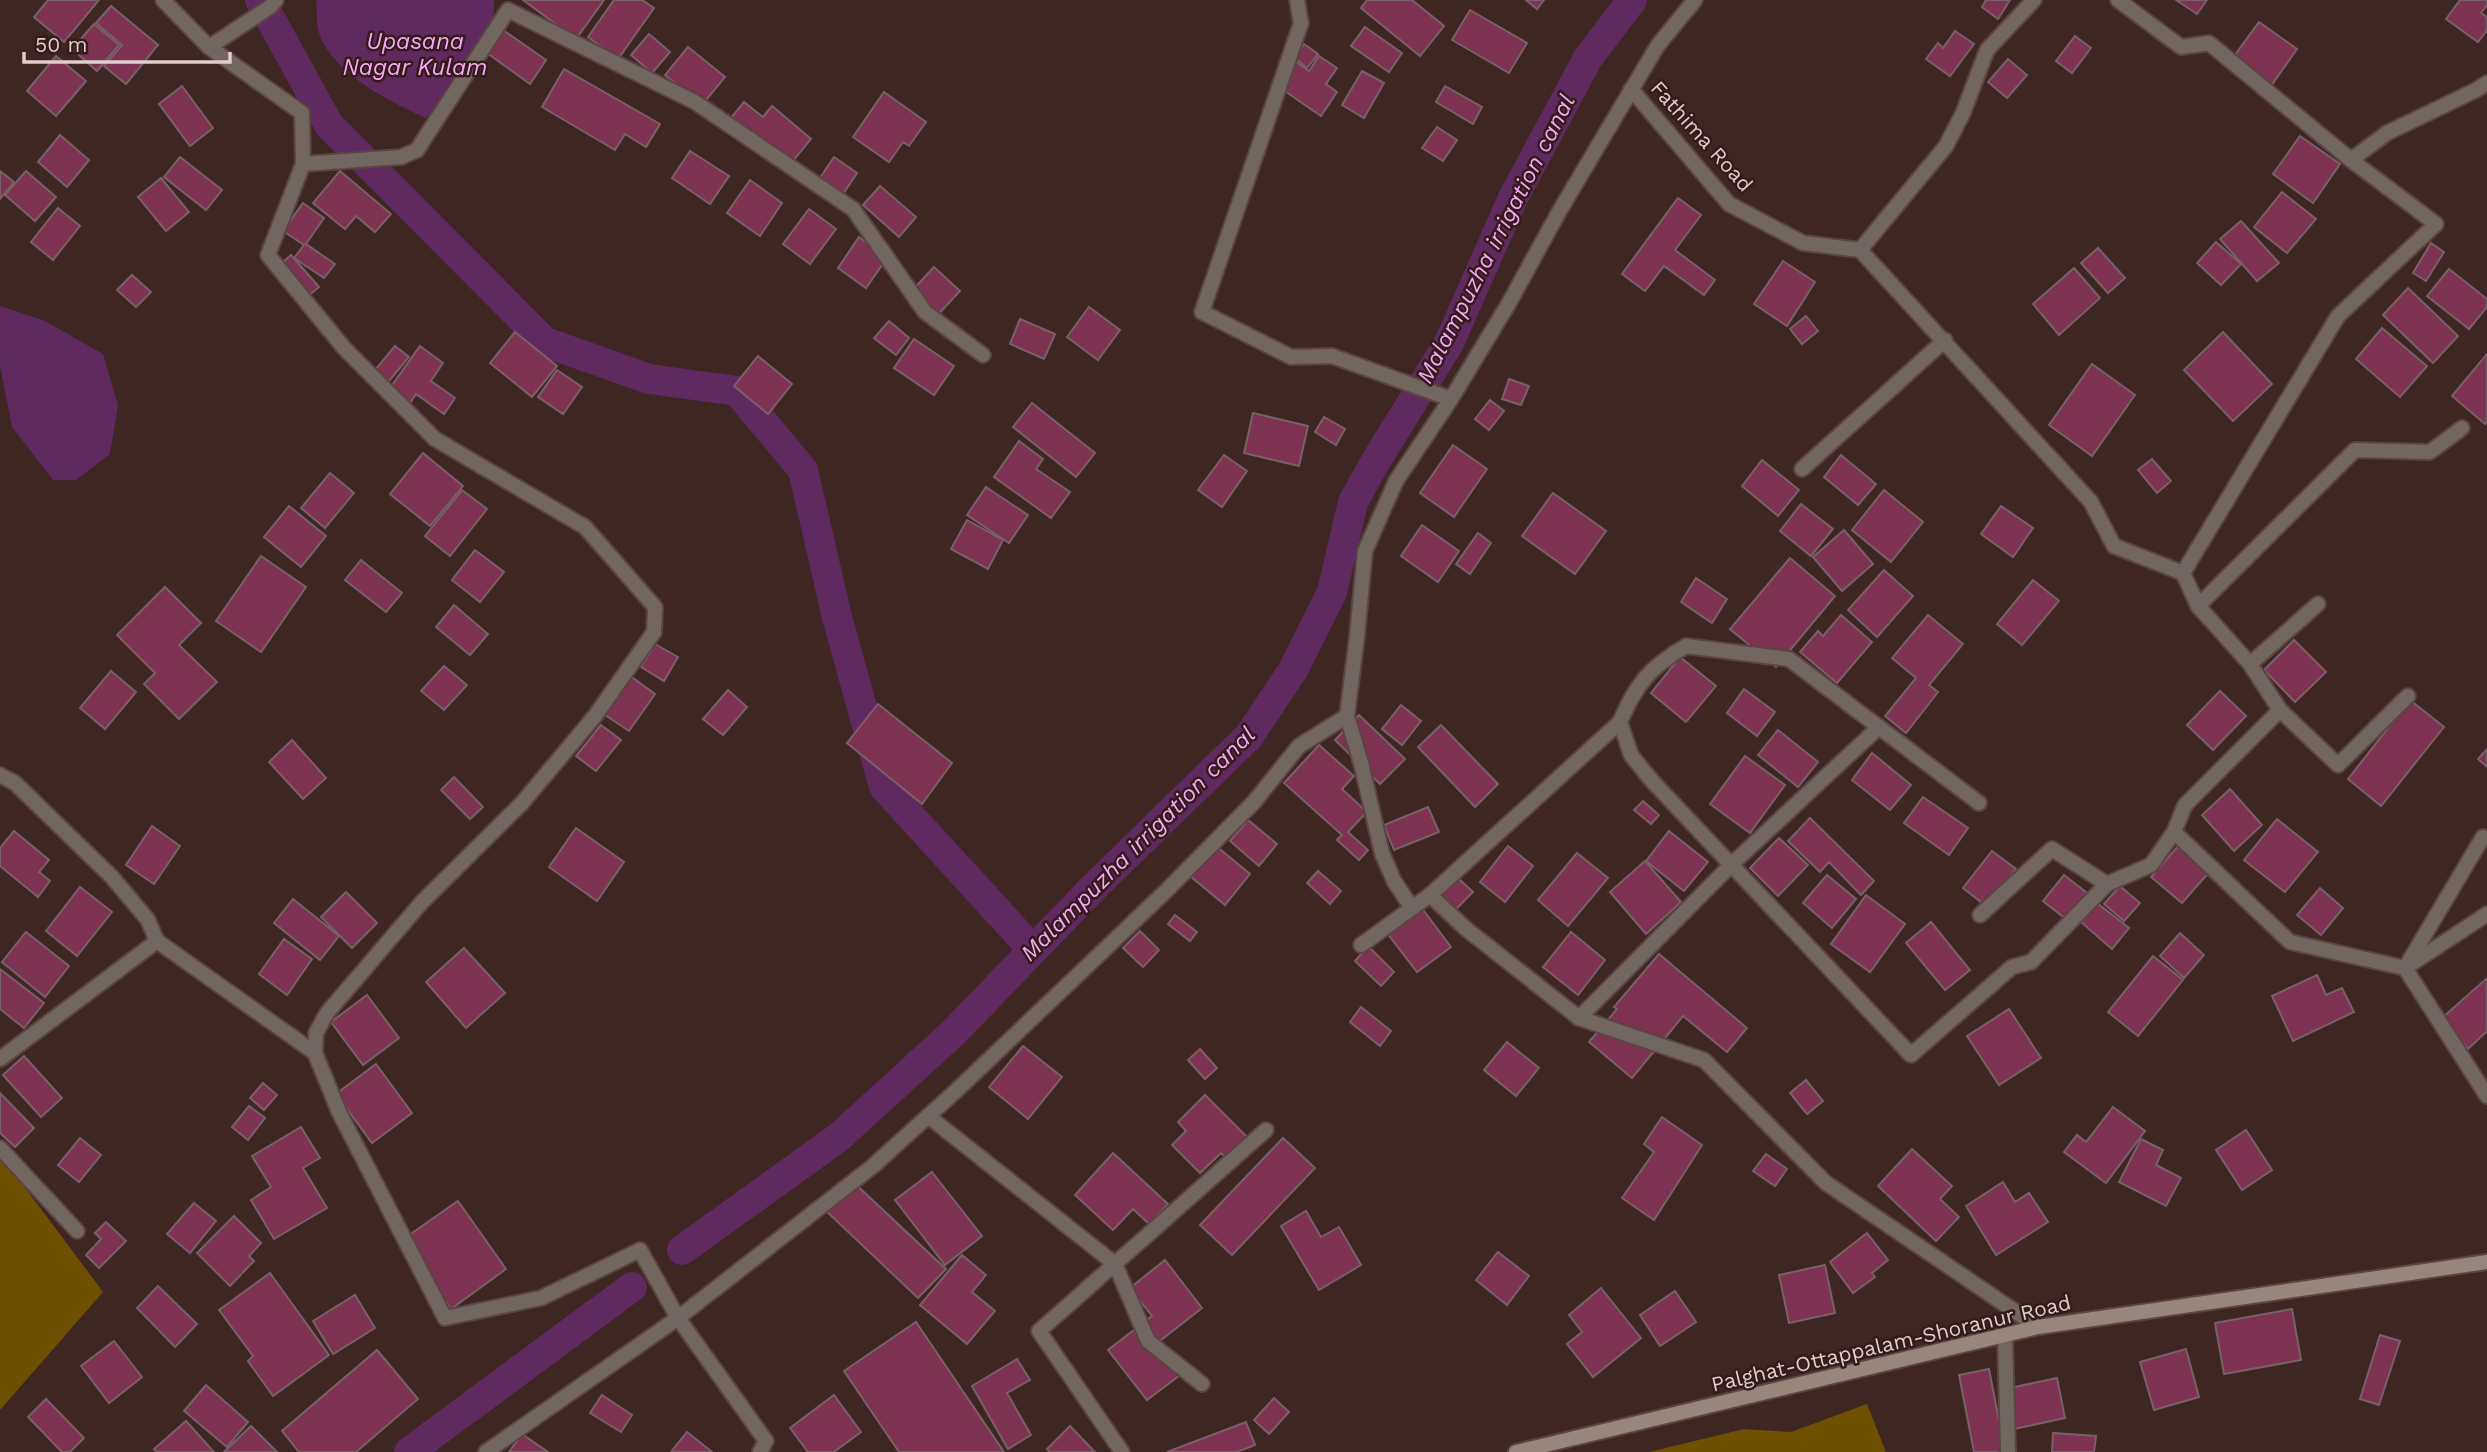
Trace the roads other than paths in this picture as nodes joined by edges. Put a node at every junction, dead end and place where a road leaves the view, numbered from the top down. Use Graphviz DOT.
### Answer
graph roads {
  1 [pos="163,0"];
  2 [pos="276,0"];
  3 [pos="1297,0"];
  4 [pos="1695,0"];
  5 [pos="2034,0"];
  6 [pos="2118,0"];
  7 [pos="209,47"];
  8 [pos="2487,83"];
  9 [pos="1631,89"];
  10 [pos="2351,160"];
  11 [pos="303,164"];
  12 [pos="1860,250"];
  13 [pos="1945,341"];
  14 [pos="983,355"];
  15 [pos="1451,399"];
  16 [pos="2462,428"];
  17 [pos="1802,468"];
  18 [pos="2183,573"];
  19 [pos="2318,604"];
  20 [pos="2198,606"];
  21 [pos="2250,664"];
  22 [pos="2408,696"];
  23 [pos="2280,710"];
  24 [pos="1347,716"];
  25 [pos="1620,722"];
  26 [pos="1879,727"];
  27 [pos="0,775"];
  28 [pos="1979,803"];
  29 [pos="2174,832"];
  30 [pos="2483,837"];
  31 [pos="1732,864"];
  32 [pos="2107,884"];
  33 [pos="1430,895"];
  34 [pos="1412,908"];
  35 [pos="2487,914"];
  36 [pos="1980,915"];
  37 [pos="157,941"];
  38 [pos="1361,946"];
  39 [pos="2405,968"];
  40 [pos="1579,1018"];
  41 [pos="316,1053"];
  42 [pos="0,1059"];
  43 [pos="2487,1096"];
  44 [pos="928,1116"];
  45 [pos="1266,1130"];
  46 [pos="0,1148"];
  47 [pos="77,1231"];
  48 [pos="2487,1262"];
  49 [pos="1115,1264"];
  50 [pos="678,1318"];
  51 [pos="2038,1327"];
  52 [pos="2005,1335"];
  53 [pos="1202,1384"];
  54 [pos="486,1452"];
  55 [pos="760,1452"];
  56 [pos="1122,1452"];
  57 [pos="1516,1452"];
  58 [pos="2008,1452"];
  1 -- 7 [label="street"];
  2 -- 7 [label="street"];
  3 -- 15 [label="street"];
  4 -- 9 [label="street"];
  5 -- 12 [label="street"];
  6 -- 10 [label="street"];
  7 -- 11 [label="street"];
  8 -- 10 [label="street"];
  9 -- 12 [label="street, Fathima Road"];
  9 -- 15 [label="street"];
  10 -- 18 [label="street"];
  11 -- 14 [label="street"];
  11 -- 41 [label="street"];
  12 -- 13 [label="street"];
  13 -- 17 [label="street"];
  13 -- 18 [label="street"];
  15 -- 24 [label="street"];
  16 -- 20 [label="street"];
  18 -- 20 [label="street"];
  19 -- 21 [label="street"];
  20 -- 21 [label="street"];
  21 -- 23 [label="street"];
  22 -- 23 [label="street"];
  23 -- 29 [label="street"];
  24 -- 34 [label="street"];
  24 -- 44 [label="street"];
  25 -- 26 [label="street"];
  25 -- 31 [label="street"];
  25 -- 33 [label="street"];
  26 -- 28 [label="street"];
  26 -- 31 [label="street"];
  27 -- 37 [label="street"];
  29 -- 32 [label="street"];
  29 -- 39 [label="street"];
  30 -- 39 [label="street"];
  31 -- 32 [label="street"];
  31 -- 40 [label="street"];
  32 -- 36 [label="street"];
  33 -- 34 [label="street"];
  33 -- 40 [label="street"];
  34 -- 38 [label="street"];
  35 -- 39 [label="street"];
  37 -- 41 [label="street"];
  37 -- 42 [label="street"];
  39 -- 43 [label="street"];
  40 -- 51 [label="street"];
  41 -- 50 [label="street"];
  44 -- 49 [label="street"];
  44 -- 50 [label="street"];
  45 -- 49 [label="street"];
  46 -- 47 [label="street"];
  48 -- 51 [label="main road, Palghat-Ottappalam-Shoranur Road"];
  49 -- 53 [label="street"];
  49 -- 56 [label="street"];
  50 -- 54 [label="street"];
  50 -- 55 [label="street"];
  51 -- 52 [label="main road, Palghat-Ottappalam-Shoranur Road"];
  52 -- 57 [label="main road, Palghat-Ottappalam-Shoranur Road"];
  52 -- 58 [label="street"];
}
